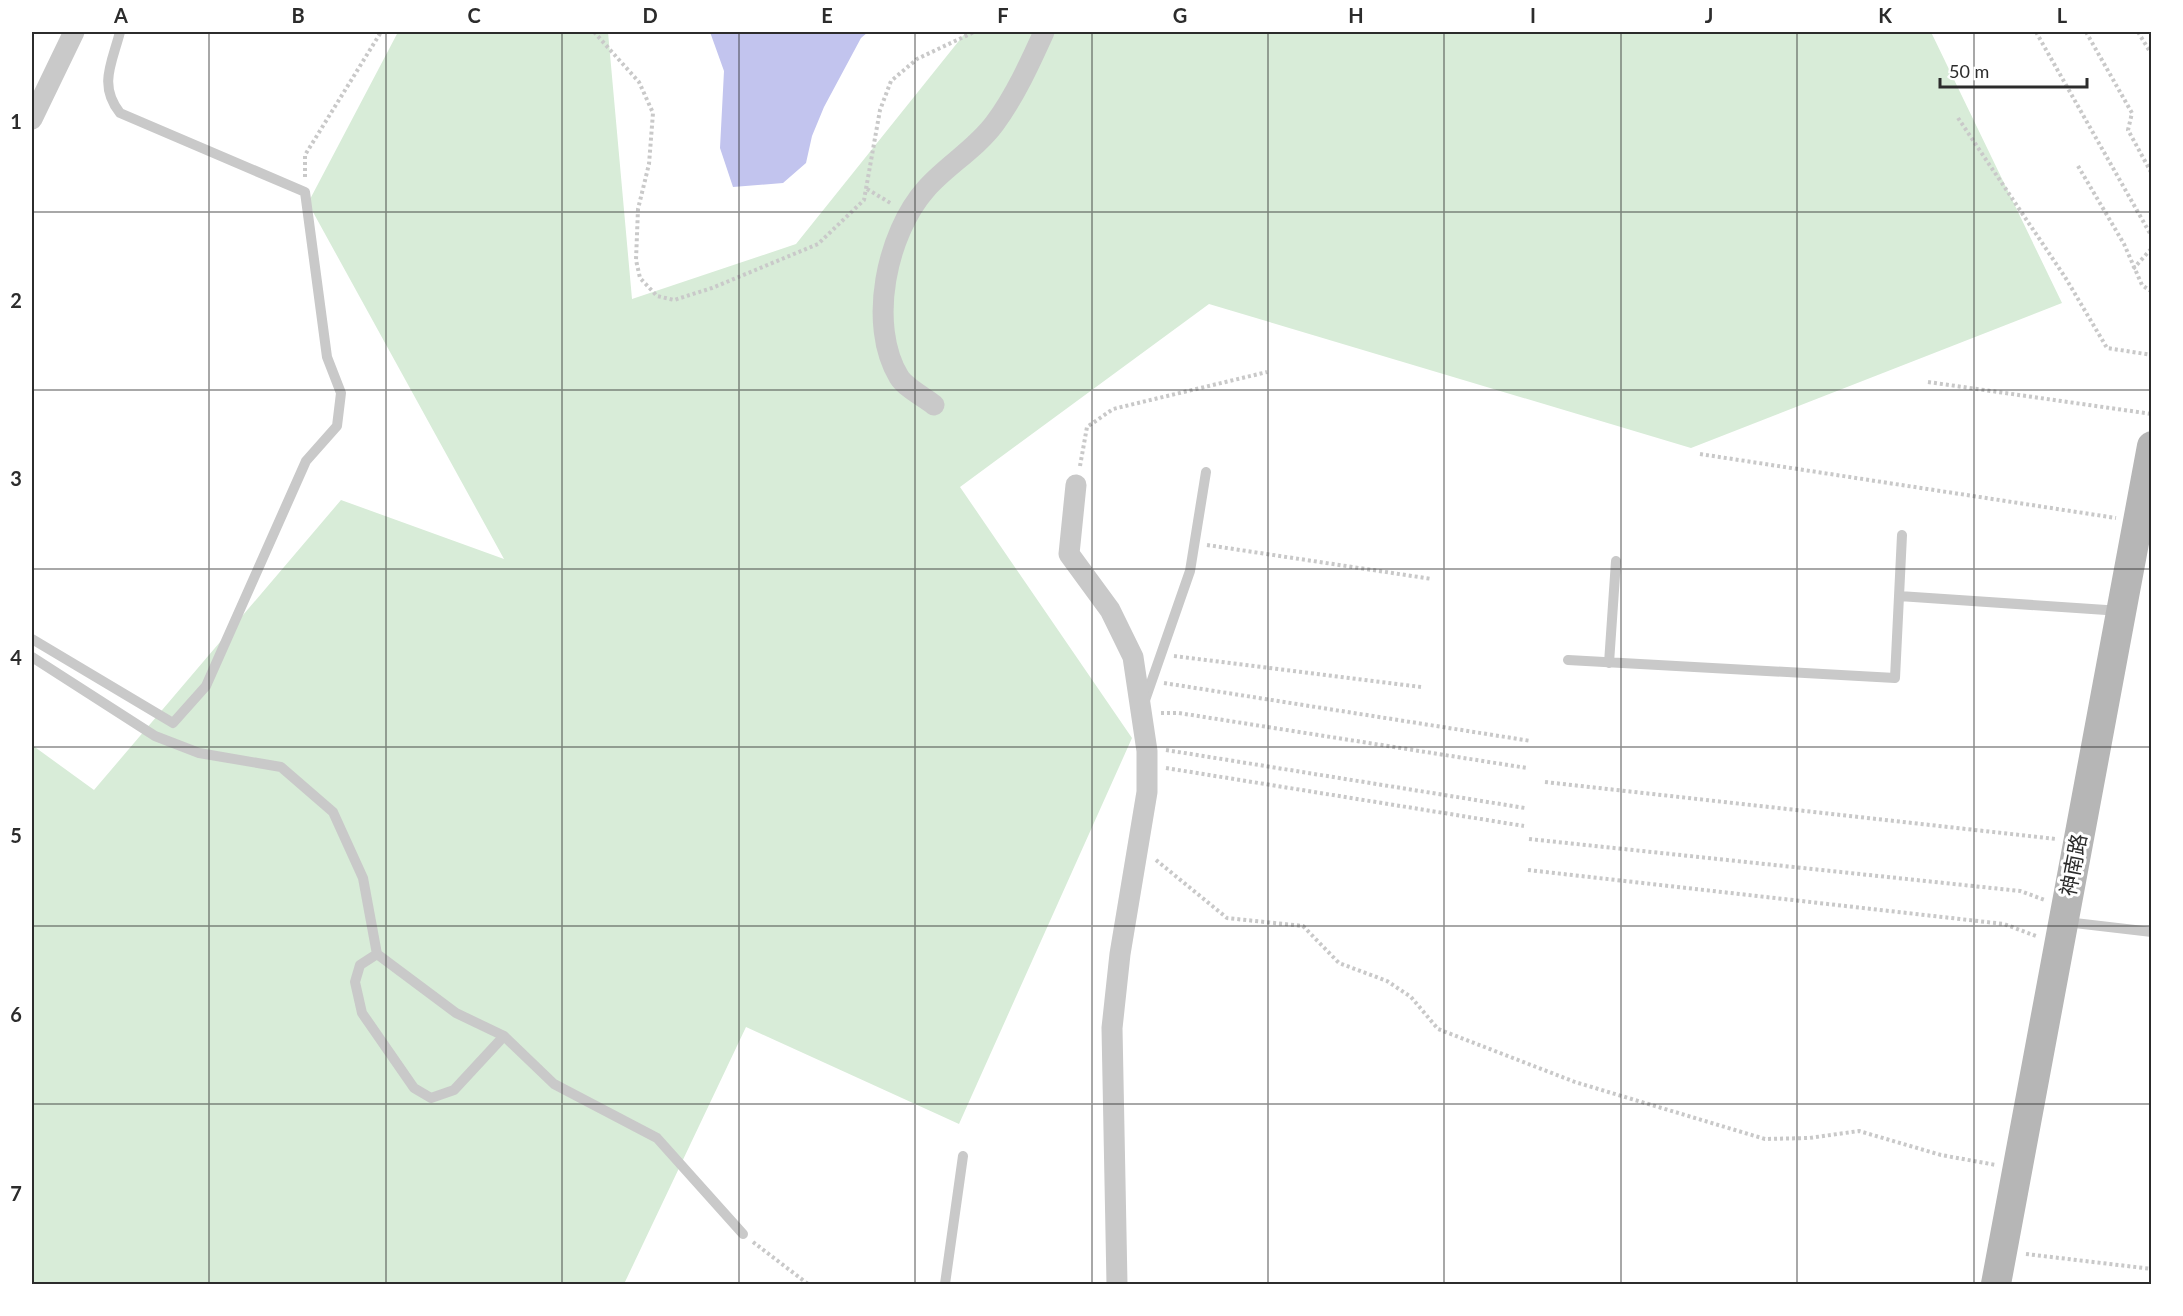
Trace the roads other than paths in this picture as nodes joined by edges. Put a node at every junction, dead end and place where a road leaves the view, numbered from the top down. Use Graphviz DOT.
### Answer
graph roads {
  1 [pos="74,32"];
  2 [pos="120,32"];
  3 [pos="1044,32"];
  4 [pos="32,119"];
  5 [pos="934,405"];
  6 [pos="2151,446"];
  7 [pos="1206,472"];
  8 [pos="1076,485"];
  9 [pos="2144,508"];
  10 [pos="1902,535"];
  11 [pos="1616,561"];
  12 [pos="1899,596"];
  13 [pos="2121,611"];
  14 [pos="32,639"];
  15 [pos="32,657"];
  16 [pos="1568,660"];
  17 [pos="1609,663"];
  18 [pos="1143,714"];
  19 [pos="2063,925"];
  20 [pos="2151,932"];
  21 [pos="377,954"];
  22 [pos="504,1036"];
  23 [pos="963,1156"];
  24 [pos="743,1234"];
  25 [pos="945,1284"];
  26 [pos="1117,1284"];
  27 [pos="1995,1284"];
  1 -- 4 [label="street"];
  2 -- 14 [label="lane"];
  3 -- 5 [label="street"];
  6 -- 9 [label="street, 神南路"];
  7 -- 18 [label="lane"];
  8 -- 18 [label="street"];
  9 -- 13 [label="street, 神南路"];
  10 -- 12 [label="lane"];
  11 -- 17 [label="lane"];
  12 -- 13 [label="lane"];
  12 -- 17 [label="lane"];
  13 -- 19 [label="street, 神南路"];
  15 -- 21 [label="lane"];
  16 -- 17 [label="lane"];
  18 -- 26 [label="street"];
  19 -- 20 [label="lane"];
  19 -- 27 [label="street, 神南路"];
  21 -- 22 [label="lane"];
  21 -- 22 [label="lane"];
  22 -- 24 [label="lane"];
  23 -- 25 [label="lane"];
}
